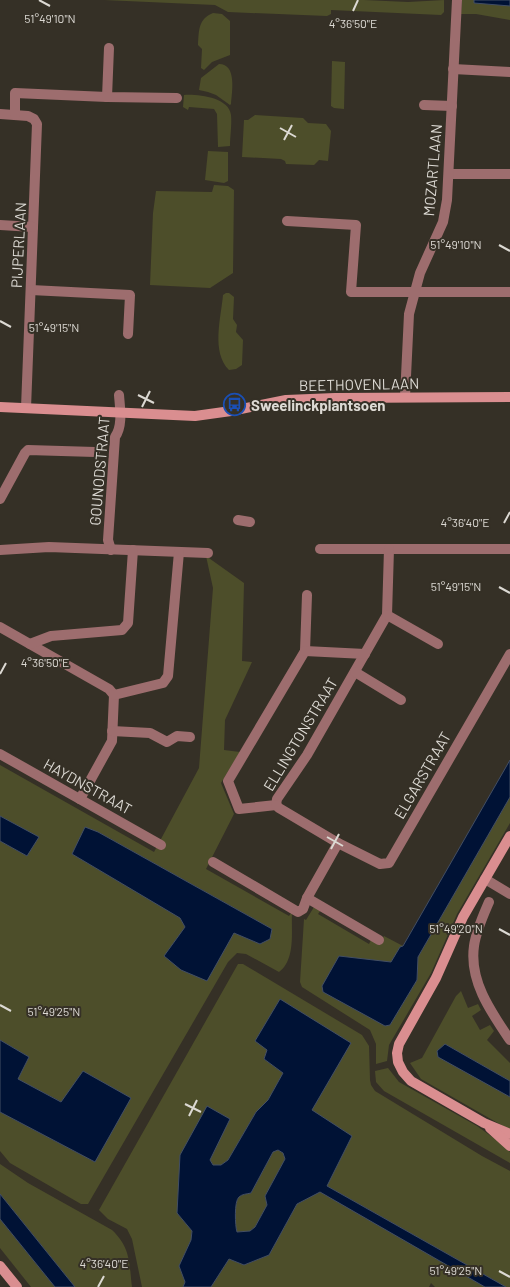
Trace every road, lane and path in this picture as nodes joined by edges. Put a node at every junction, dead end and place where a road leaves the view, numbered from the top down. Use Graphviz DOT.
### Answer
graph roads {
  1 [pos="456,0"];
  2 [pos="109,48"];
  3 [pos="454,69"];
  4 [pos="510,72"];
  5 [pos="107,97"];
  6 [pos="177,98"];
  7 [pos="424,105"];
  8 [pos="452,106"];
  9 [pos="0,114"];
  10 [pos="15,115"];
  11 [pos="449,174"];
  12 [pos="510,174"];
  13 [pos="287,221"];
  14 [pos="0,225"];
  15 [pos="34,227"];
  16 [pos="30,290"];
  17 [pos="415,292"];
  18 [pos="510,292"];
  19 [pos="128,334"];
  20 [pos="119,395"];
  21 [pos="405,397"];
  22 [pos="510,397"];
  23 [pos="0,407"];
  24 [pos="26,408"];
  25 [pos="120,412"];
  26 [pos="95,452"];
  27 [pos="0,499"];
  28 [pos="238,520"];
  29 [pos="250,522"];
  30 [pos="320,549"];
  31 [pos="389,549"];
  32 [pos="510,549"];
  33 [pos="0,550"];
  34 [pos="111,550"];
  35 [pos="133,550"];
  36 [pos="180,552"];
  37 [pos="208,553"];
  38 [pos="307,595"];
  39 [pos="387,615"];
  40 [pos="0,627"];
  41 [pos="30,644"];
  42 [pos="438,644"];
  43 [pos="305,651"];
  44 [pos="365,654"];
  45 [pos="510,654"];
  46 [pos="355,672"];
  47 [pos="114,695"];
  48 [pos="401,700"];
  49 [pos="112,731"];
  50 [pos="190,737"];
  51 [pos="0,754"];
  52 [pos="80,799"];
  53 [pos="276,805"];
  54 [pos="510,836"];
  55 [pos="338,843"];
  56 [pos="161,845"];
  57 [pos="213,862"];
  58 [pos="485,879"];
  59 [pos="510,894"];
  60 [pos="307,898"];
  61 [pos="489,902"];
  62 [pos="379,940"];
  63 [pos="510,1040"];
  64 [pos="484,1123"];
  65 [pos="510,1134"];
  66 [pos="510,1146"];
  67 [pos="0,1266"];
  68 [pos="17,1287"];
  1 -- 3 [label="street, MOZARTLAAN"];
  2 -- 5 [label="street"];
  3 -- 4 [label="street"];
  3 -- 8 [label="street, MOZARTLAAN"];
  5 -- 6 [label="street"];
  5 -- 10 [label="street"];
  7 -- 8 [label="street"];
  8 -- 11 [label="street, MOZARTLAAN"];
  9 -- 10 [label="street, PIJPERLAAN"];
  10 -- 15 [label="street, PIJPERLAAN"];
  11 -- 12 [label="street"];
  11 -- 17 [label="street, MOZARTLAAN"];
  13 -- 17 [label="street"];
  14 -- 15 [label="street"];
  15 -- 16 [label="street, PIJPERLAAN"];
  16 -- 19 [label="street"];
  16 -- 24 [label="street, PIJPERLAAN"];
  17 -- 18 [label="street"];
  17 -- 21 [label="street, MOZARTLAAN"];
  20 -- 25 [label="street, GOUNODSTRAAT"];
  21 -- 22 [label="street, BEETHOVENLAAN"];
  21 -- 25 [label="street, BEETHOVENLAAN"];
  23 -- 24 [label="street, BEETHOVENLAAN"];
  24 -- 25 [label="street, BEETHOVENLAAN"];
  25 -- 34 [label="street, GOUNODSTRAAT"];
  26 -- 27 [label="street"];
  28 -- 29 [label="street"];
  30 -- 31 [label="street"];
  31 -- 32 [label="street"];
  31 -- 39 [label="street, ELLINGTONSTRAAT"];
  33 -- 34 [label="street"];
  34 -- 35 [label="street"];
  35 -- 36 [label="street"];
  35 -- 41 [label="street"];
  36 -- 37 [label="street"];
  36 -- 47 [label="street"];
  38 -- 43 [label="street, ELLINGTONSTRAAT"];
  39 -- 42 [label="street"];
  39 -- 44 [label="street, ELLINGTONSTRAAT"];
  40 -- 41 [label="street"];
  41 -- 47 [label="street"];
  43 -- 44 [label="street, ELLINGTONSTRAAT"];
  43 -- 53 [label="street, ELLINGTONSTRAAT"];
  44 -- 46 [label="street, ELLINGTONSTRAAT"];
  45 -- 55 [label="street, ELGARSTRAAT"];
  46 -- 48 [label="street, ELLINGTONSTRAAT"];
  46 -- 53 [label="street, ELLINGTONSTRAAT"];
  47 -- 49 [label="street"];
  49 -- 50 [label="street"];
  49 -- 52 [label="street"];
  51 -- 52 [label="street, HAYDNSTRAAT"];
  52 -- 56 [label="street, HAYDNSTRAAT"];
  53 -- 55 [label="street, ELGARSTRAAT"];
  54 -- 58 [label="street"];
  55 -- 60 [label="street"];
  57 -- 60 [label="street"];
  58 -- 59 [label="street"];
  58 -- 64 [label="street"];
  60 -- 62 [label="street"];
  61 -- 63 [label="street"];
  64 -- 65 [label="street"];
  64 -- 66 [label="street"];
  67 -- 68 [label="street"];
}
